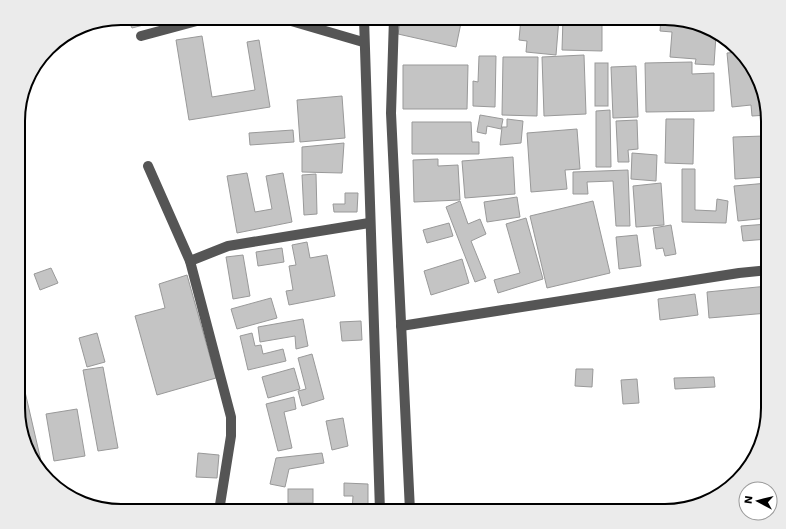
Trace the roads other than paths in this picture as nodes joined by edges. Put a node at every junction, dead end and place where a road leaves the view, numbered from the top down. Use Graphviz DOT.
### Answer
graph roads {
  1 [pos="182,25"];
  2 [pos="305,25"];
  3 [pos="364,25"];
  4 [pos="394,25"];
  5 [pos="141,36"];
  6 [pos="363,42"];
  7 [pos="148,166"];
  8 [pos="369,223"];
  9 [pos="190,261"];
  10 [pos="761,271"];
  11 [pos="401,326"];
  12 [pos="221,504"];
  13 [pos="380,504"];
  14 [pos="410,504"];
  1 -- 5 [label="street"];
  2 -- 6 [label="street"];
  3 -- 6 [label="street"];
  4 -- 11 [label="street"];
  6 -- 8 [label="street"];
  7 -- 9 [label="street"];
  8 -- 9 [label="street"];
  8 -- 13 [label="street"];
  9 -- 12 [label="street"];
  10 -- 11 [label="street"];
  11 -- 14 [label="street"];
}
